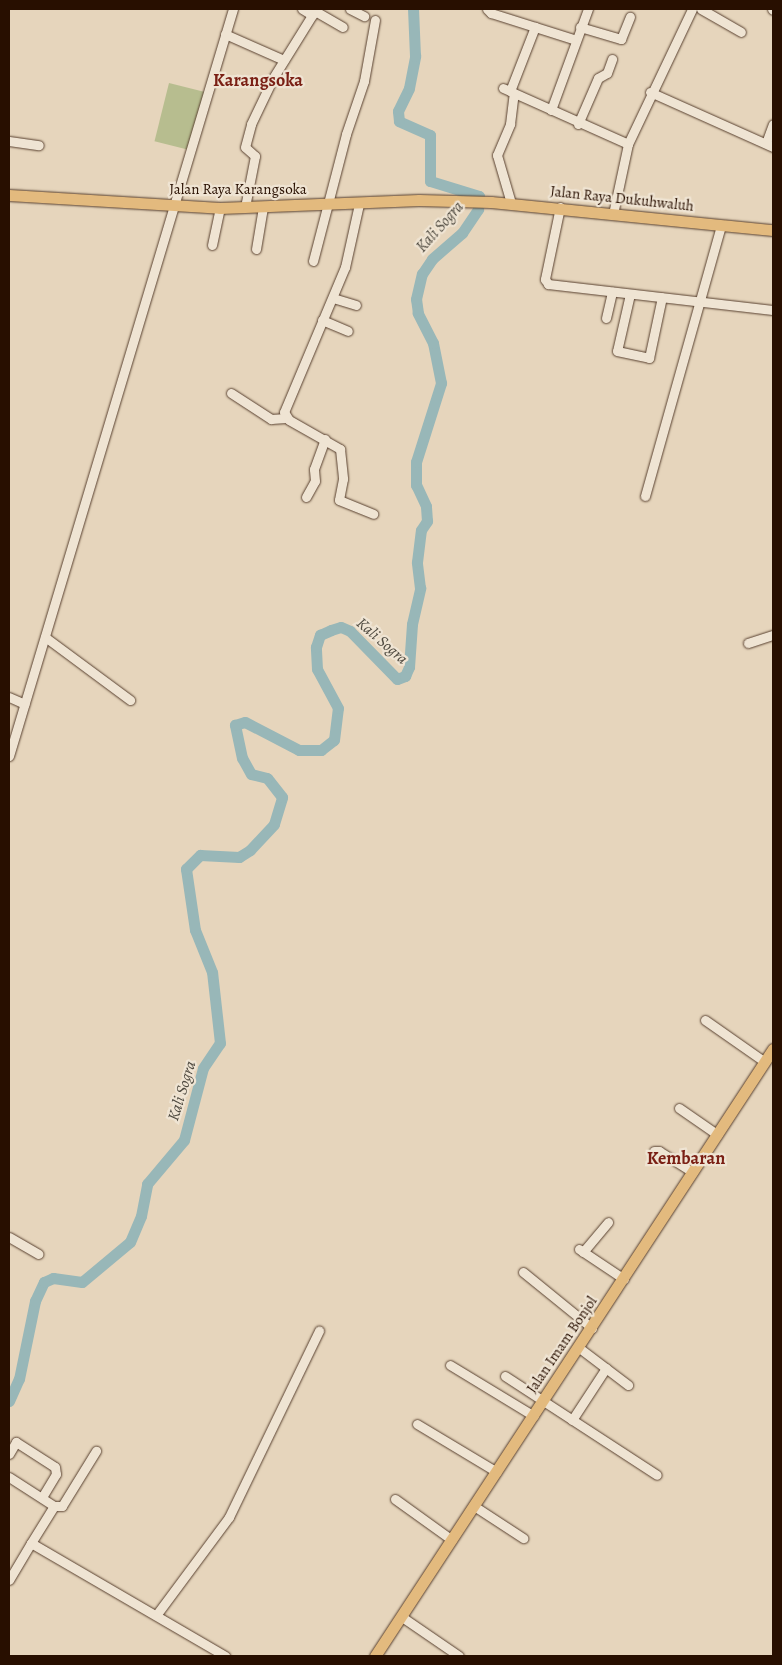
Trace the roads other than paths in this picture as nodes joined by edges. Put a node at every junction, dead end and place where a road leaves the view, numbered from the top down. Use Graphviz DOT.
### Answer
graph roads {
  1 [pos="233,9"];
  2 [pos="302,9"];
  3 [pos="350,9"];
  4 [pos="487,9"];
  5 [pos="588,9"];
  6 [pos="701,9"];
  7 [pos="688,10"];
  8 [pos="314,12"];
  9 [pos="364,16"];
  10 [pos="630,18"];
  11 [pos="375,20"];
  12 [pos="343,27"];
  13 [pos="535,27"];
  14 [pos="580,27"];
  15 [pos="741,32"];
  16 [pos="225,34"];
  17 [pos="576,40"];
  18 [pos="612,59"];
  19 [pos="284,60"];
  20 [pos="509,91"];
  21 [pos="650,92"];
  22 [pos="551,110"];
  23 [pos="578,124"];
  24 [pos="773,124"];
  25 [pos="9,141"];
  26 [pos="628,144"];
  27 [pos="39,145"];
  28 [pos="769,145"];
  29 [pos="9,195"];
  30 [pos="467,202"];
  31 [pos="511,203"];
  32 [pos="329,204"];
  33 [pos="359,204"];
  34 [pos="177,206"];
  35 [pos="244,207"];
  36 [pos="263,207"];
  37 [pos="560,207"];
  38 [pos="220,208"];
  39 [pos="613,214"];
  40 [pos="721,224"];
  41 [pos="773,230"];
  42 [pos="212,245"];
  43 [pos="256,249"];
  44 [pos="313,261"];
  45 [pos="612,292"];
  46 [pos="630,294"];
  47 [pos="662,297"];
  48 [pos="334,298"];
  49 [pos="700,301"];
  50 [pos="356,305"];
  51 [pos="773,310"];
  52 [pos="606,318"];
  53 [pos="322,320"];
  54 [pos="348,332"];
  55 [pos="231,392"];
  56 [pos="286,418"];
  57 [pos="325,439"];
  58 [pos="645,496"];
  59 [pos="306,497"];
  60 [pos="373,514"];
  61 [pos="773,635"];
  62 [pos="45,637"];
  63 [pos="748,643"];
  64 [pos="9,697"];
  65 [pos="130,700"];
  66 [pos="25,704"];
  67 [pos="9,756"];
  68 [pos="705,1020"];
  69 [pos="773,1049"];
  70 [pos="765,1062"];
  71 [pos="679,1108"];
  72 [pos="718,1135"];
  73 [pos="654,1152"];
  74 [pos="693,1172"];
  75 [pos="608,1222"];
  76 [pos="9,1237"];
  77 [pos="39,1254"];
  78 [pos="523,1272"];
  79 [pos="624,1279"];
  80 [pos="592,1328"];
  81 [pos="319,1331"];
  82 [pos="578,1348"];
  83 [pos="450,1365"];
  84 [pos="606,1368"];
  85 [pos="504,1376"];
  86 [pos="628,1385"];
  87 [pos="543,1400"];
  88 [pos="534,1416"];
  89 [pos="572,1420"];
  90 [pos="417,1424"];
  91 [pos="96,1451"];
  92 [pos="9,1454"];
  93 [pos="497,1472"];
  94 [pos="657,1475"];
  95 [pos="9,1477"];
  96 [pos="43,1496"];
  97 [pos="395,1499"];
  98 [pos="54,1506"];
  99 [pos="474,1506"];
  100 [pos="523,1538"];
  101 [pos="452,1540"];
  102 [pos="31,1543"];
  103 [pos="9,1580"];
  104 [pos="157,1614"];
  105 [pos="402,1617"];
  106 [pos="225,1656"];
  107 [pos="375,1656"];
  108 [pos="459,1656"];
  1 -- 16 [label="street"];
  2 -- 8 [label="street"];
  3 -- 9 [label="street"];
  4 -- 13 [label="street"];
  5 -- 14 [label="street"];
  6 -- 15 [label="street"];
  7 -- 21 [label="street"];
  8 -- 12 [label="street"];
  8 -- 19 [label="street"];
  10 -- 14 [label="street"];
  11 -- 32 [label="street"];
  13 -- 17 [label="street"];
  13 -- 20 [label="street"];
  14 -- 17 [label="street"];
  16 -- 19 [label="street"];
  16 -- 34 [label="street"];
  17 -- 22 [label="street"];
  18 -- 23 [label="street"];
  19 -- 35 [label="street"];
  20 -- 22 [label="street"];
  20 -- 31 [label="street"];
  21 -- 26 [label="street"];
  21 -- 28 [label="street"];
  22 -- 23 [label="street"];
  23 -- 26 [label="street"];
  24 -- 28 [label="street"];
  25 -- 27 [label="street"];
  26 -- 39 [label="street"];
  29 -- 34 [label="main road, Jalan Raya Karangsoka"];
  30 -- 31 [label="main road, Jalan Raya Dukuhwaluh"];
  30 -- 33 [label="main road, Jalan Raya Karangsoka"];
  31 -- 37 [label="main road, Jalan Raya Dukuhwaluh"];
  32 -- 33 [label="main road, Jalan Raya Karangsoka"];
  32 -- 36 [label="main road, Jalan Raya Karangsoka"];
  32 -- 44 [label="street"];
  33 -- 48 [label="street"];
  34 -- 38 [label="main road, Jalan Raya Karangsoka"];
  34 -- 62 [label="street"];
  35 -- 36 [label="main road, Jalan Raya Karangsoka"];
  35 -- 38 [label="main road, Jalan Raya Karangsoka"];
  36 -- 43 [label="street"];
  37 -- 39 [label="main road, Jalan Raya Dukuhwaluh"];
  37 -- 45 [label="street"];
  38 -- 42 [label="street"];
  39 -- 40 [label="main road, Jalan Raya Dukuhwaluh"];
  40 -- 41 [label="main road, Jalan Raya Dukuhwaluh"];
  40 -- 49 [label="street"];
  45 -- 46 [label="street"];
  45 -- 52 [label="street"];
  46 -- 47 [label="street"];
  46 -- 47 [label="street"];
  47 -- 49 [label="street"];
  48 -- 50 [label="street"];
  48 -- 53 [label="street"];
  49 -- 51 [label="street"];
  49 -- 58 [label="street"];
  53 -- 54 [label="street"];
  53 -- 56 [label="street"];
  55 -- 56 [label="street"];
  56 -- 57 [label="street"];
  57 -- 59 [label="street"];
  57 -- 60 [label="street"];
  61 -- 63 [label="street"];
  62 -- 65 [label="street"];
  62 -- 66 [label="street"];
  64 -- 66 [label="street"];
  66 -- 67 [label="street"];
  68 -- 70 [label="street"];
  69 -- 70 [label="main road, Jalan Imam Bonjol"];
  70 -- 72 [label="main road, Jalan Imam Bonjol"];
  71 -- 72 [label="street"];
  72 -- 74 [label="main road, Jalan Imam Bonjol"];
  73 -- 74 [label="street"];
  74 -- 79 [label="main road, Jalan Imam Bonjol"];
  75 -- 79 [label="street"];
  76 -- 77 [label="street"];
  78 -- 80 [label="street"];
  79 -- 80 [label="main road, Jalan Imam Bonjol"];
  80 -- 82 [label="main road, Jalan Imam Bonjol"];
  81 -- 104 [label="street"];
  82 -- 84 [label="street"];
  82 -- 87 [label="main road, Jalan Imam Bonjol"];
  83 -- 88 [label="street"];
  84 -- 86 [label="street"];
  84 -- 89 [label="street"];
  85 -- 87 [label="street"];
  87 -- 88 [label="main road, Jalan Imam Bonjol"];
  87 -- 89 [label="street"];
  88 -- 93 [label="main road, Jalan Imam Bonjol"];
  89 -- 94 [label="street"];
  90 -- 93 [label="street"];
  91 -- 98 [label="street"];
  92 -- 96 [label="street"];
  93 -- 99 [label="main road, Jalan Imam Bonjol"];
  95 -- 96 [label="street"];
  96 -- 98 [label="street"];
  97 -- 101 [label="street"];
  98 -- 102 [label="street"];
  99 -- 100 [label="street"];
  99 -- 101 [label="main road, Jalan Imam Bonjol"];
  101 -- 105 [label="main road, Jalan Imam Bonjol"];
  102 -- 103 [label="street"];
  102 -- 104 [label="street"];
  104 -- 106 [label="street"];
  105 -- 107 [label="main road, Jalan Imam Bonjol"];
  105 -- 108 [label="street"];
}
